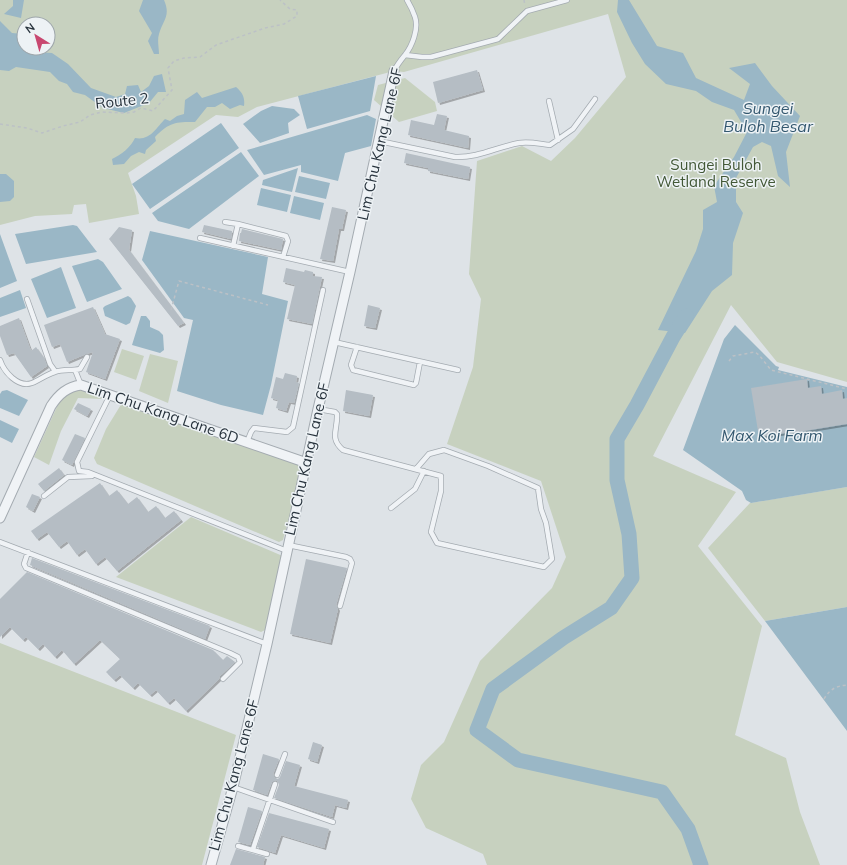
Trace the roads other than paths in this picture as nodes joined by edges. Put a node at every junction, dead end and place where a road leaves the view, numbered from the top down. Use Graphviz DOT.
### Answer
graph roads {
  1 [pos="407,0"];
  2 [pos="567,0"];
  3 [pos="405,55"];
  4 [pos="394,71"];
  5 [pos="596,99"];
  6 [pos="549,100"];
  7 [pos="558,140"];
  8 [pos="379,141"];
  9 [pos="225,222"];
  10 [pos="238,224"];
  11 [pos="200,238"];
  12 [pos="233,246"];
  13 [pos="283,257"];
  14 [pos="350,272"];
  15 [pos="323,290"];
  16 [pos="27,299"];
  17 [pos="334,342"];
  18 [pos="357,347"];
  19 [pos="87,357"];
  20 [pos="0,360"];
  21 [pos="420,362"];
  22 [pos="75,370"];
  23 [pos="458,370"];
  24 [pos="55,371"];
  25 [pos="81,385"];
  26 [pos="110,395"];
  27 [pos="318,409"];
  28 [pos="247,442"];
  29 [pos="307,463"];
  30 [pos="416,469"];
  31 [pos="424,471"];
  32 [pos="94,476"];
  33 [pos="44,496"];
  34 [pos="391,508"];
  35 [pos="0,517"];
  36 [pos="0,542"];
  37 [pos="288,548"];
  38 [pos="28,552"];
  39 [pos="340,606"];
  40 [pos="267,644"];
  41 [pos="223,680"];
  42 [pos="284,754"];
  43 [pos="278,775"];
  44 [pos="275,784"];
  45 [pos="233,787"];
  46 [pos="269,800"];
  47 [pos="333,822"];
  48 [pos="238,846"];
  49 [pos="253,849"];
  50 [pos="267,854"];
  51 [pos="211,865"];
  1 -- 3 [label="lane, Lim Chu Kang Lane 6F"];
  2 -- 3 [label="lane"];
  3 -- 4 [label="lane, Lim Chu Kang Lane 6F"];
  4 -- 8 [label="street, Lim Chu Kang Lane 6F"];
  5 -- 7 [label="lane"];
  6 -- 7 [label="lane"];
  7 -- 8 [label="lane"];
  8 -- 14 [label="street, Lim Chu Kang Lane 6F"];
  9 -- 10 [label="lane"];
  10 -- 12 [label="lane"];
  10 -- 13 [label="lane"];
  11 -- 12 [label="lane"];
  12 -- 13 [label="lane"];
  13 -- 14 [label="lane"];
  14 -- 17 [label="street, Lim Chu Kang Lane 6F"];
  15 -- 28 [label="lane"];
  16 -- 24 [label="lane"];
  17 -- 18 [label="lane"];
  17 -- 27 [label="street, Lim Chu Kang Lane 6F"];
  18 -- 21 [label="lane"];
  18 -- 21 [label="lane"];
  19 -- 22 [label="lane"];
  20 -- 24 [label="lane"];
  21 -- 23 [label="lane"];
  22 -- 24 [label="lane"];
  22 -- 25 [label="lane"];
  25 -- 26 [label="street, Lim Chu Kang Lane 6D"];
  25 -- 35 [label="street, Lim Chu Kang Lane 6D"];
  26 -- 28 [label="street, Lim Chu Kang Lane 6D"];
  26 -- 32 [label="lane"];
  27 -- 29 [label="street, Lim Chu Kang Lane 6F"];
  27 -- 30 [label="lane"];
  28 -- 29 [label="street, Lim Chu Kang Lane 6D"];
  29 -- 37 [label="street, Lim Chu Kang Lane 6F"];
  30 -- 31 [label="lane"];
  30 -- 31 [label="lane"];
  31 -- 34 [label="lane"];
  32 -- 33 [label="lane"];
  32 -- 37 [label="lane"];
  36 -- 38 [label="lane"];
  37 -- 39 [label="lane"];
  37 -- 40 [label="street, Lim Chu Kang Lane 6F"];
  38 -- 40 [label="lane"];
  38 -- 41 [label="lane"];
  40 -- 45 [label="street, Lim Chu Kang Lane 6F"];
  42 -- 43 [label="lane"];
  44 -- 46 [label="lane"];
  45 -- 46 [label="lane"];
  45 -- 51 [label="street, Lim Chu Kang Lane 6F"];
  46 -- 47 [label="lane"];
  46 -- 49 [label="lane"];
  48 -- 49 [label="lane"];
  49 -- 50 [label="lane"];
}
